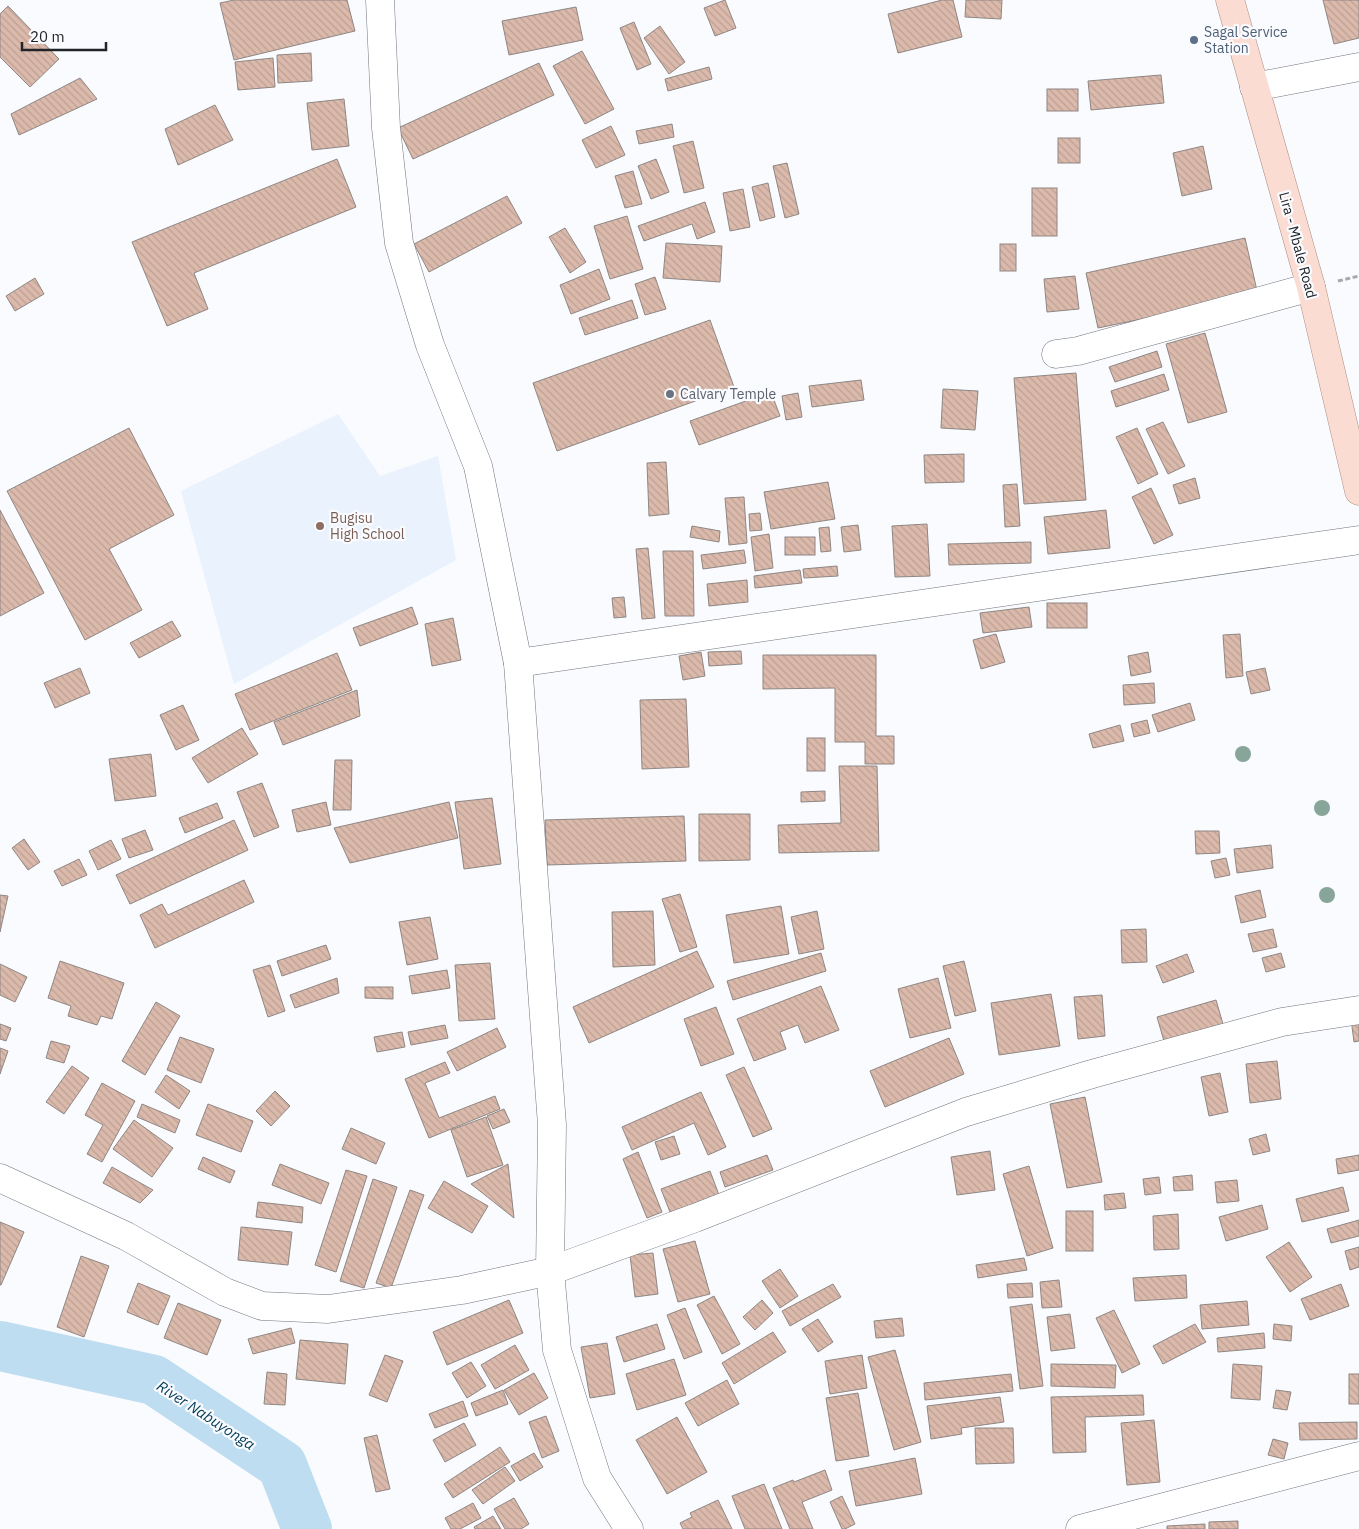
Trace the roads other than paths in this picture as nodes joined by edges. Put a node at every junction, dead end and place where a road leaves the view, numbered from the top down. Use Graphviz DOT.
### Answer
graph roads {
  1 [pos="380,0"];
  2 [pos="1230,0"];
  3 [pos="1359,67"];
  4 [pos="1254,87"];
  5 [pos="1311,287"];
  6 [pos="1056,354"];
  7 [pos="1359,491"];
  8 [pos="1359,540"];
  9 [pos="518,663"];
  10 [pos="1359,1010"];
  11 [pos="0,1178"];
  12 [pos="550,1271"];
  13 [pos="1359,1456"];
  14 [pos="628,1529"];
  15 [pos="1080,1529"];
  1 -- 9 [label="street"];
  2 -- 4 [label="main road, Lira - Mbale Road"];
  3 -- 4 [label="street"];
  4 -- 5 [label="main road, Lira - Mbale Road"];
  5 -- 6 [label="street"];
  5 -- 7 [label="main road, Lira - Mbale Road"];
  8 -- 9 [label="street"];
  9 -- 12 [label="street"];
  10 -- 12 [label="street"];
  11 -- 12 [label="street"];
  12 -- 14 [label="street"];
  13 -- 15 [label="street"];
}
